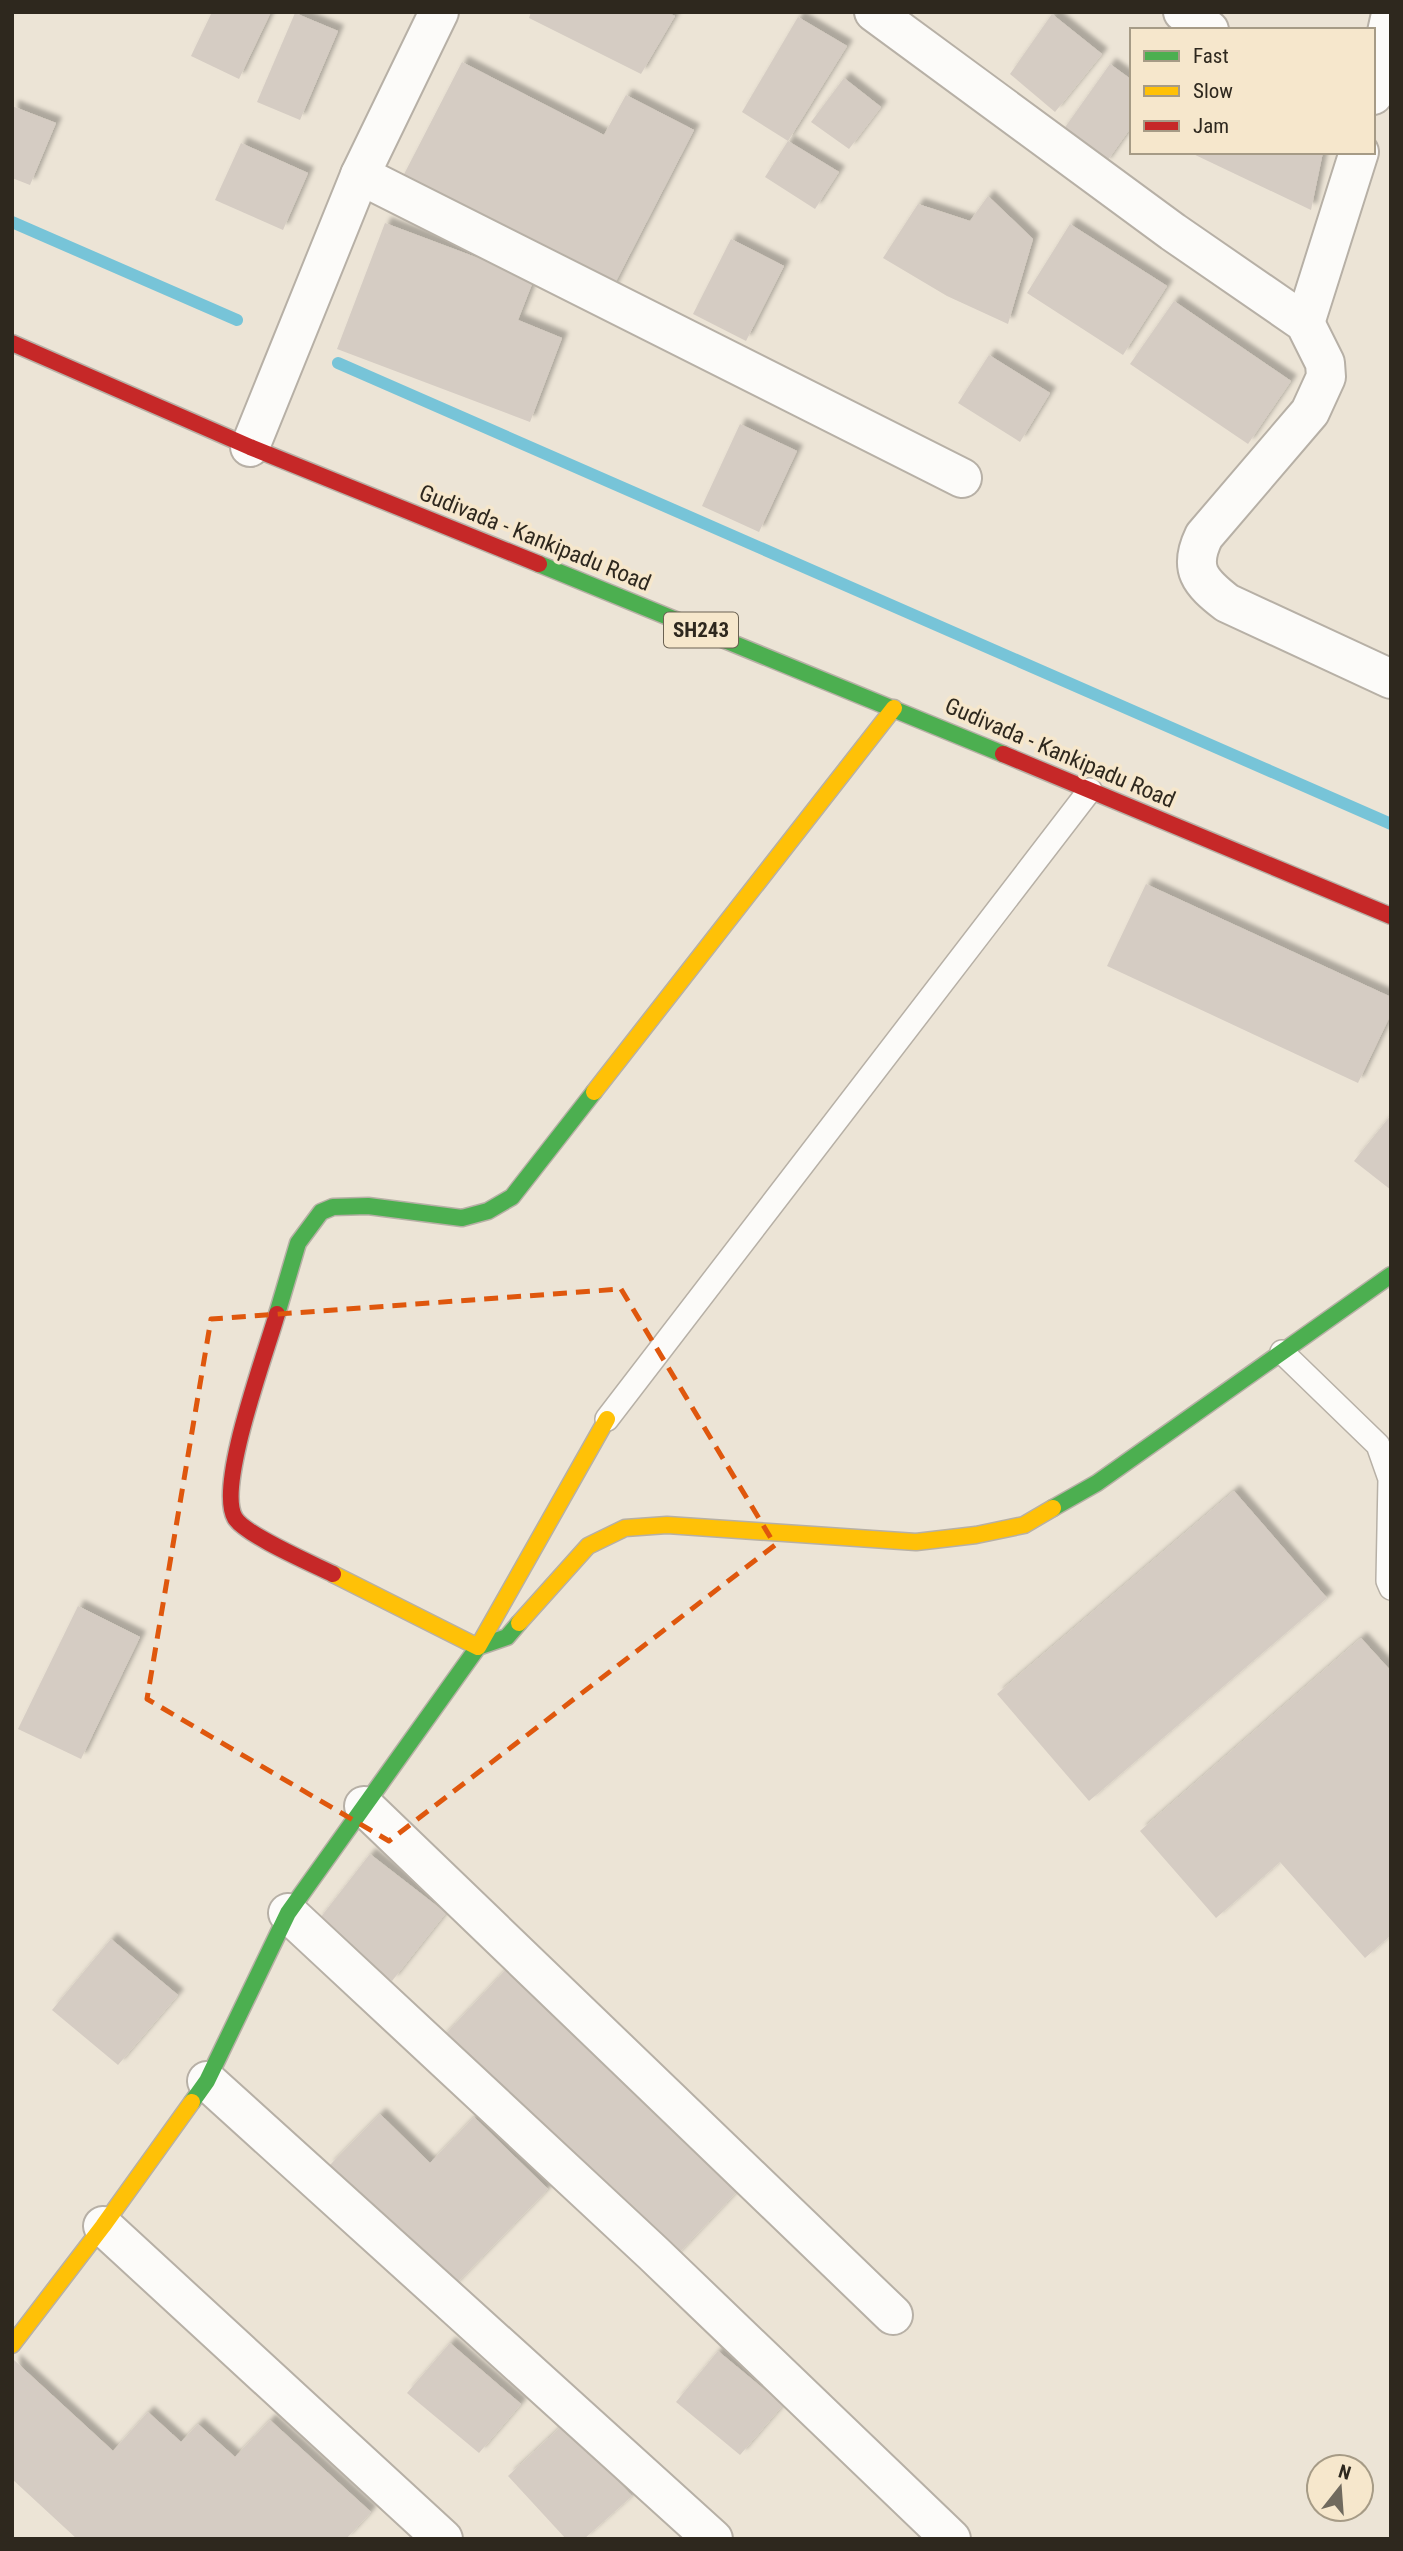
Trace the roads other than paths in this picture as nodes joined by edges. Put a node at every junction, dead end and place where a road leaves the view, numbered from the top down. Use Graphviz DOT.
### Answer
graph roads {
  1 [pos="439,12"];
  2 [pos="874,12"];
  3 [pos="1183,12"];
  4 [pos="1391,13"];
  5 [pos="1206,28"];
  6 [pos="1375,86"];
  7 [pos="1358,154"];
  8 [pos="360,175"];
  9 [pos="1305,323"];
  10 [pos="12,343"];
  11 [pos="250,447"];
  12 [pos="962,478"];
  13 [pos="1391,679"];
  14 [pos="894,708"];
  15 [pos="1090,790"];
  16 [pos="1391,916"];
  17 [pos="1391,1275"];
  18 [pos="1282,1352"];
  19 [pos="607,1419"];
  20 [pos="1391,1588"];
  21 [pos="478,1647"];
  22 [pos="364,1806"];
  23 [pos="288,1913"];
  24 [pos="207,2081"];
  25 [pos="103,2226"];
  26 [pos="893,2315"];
  27 [pos="12,2345"];
  28 [pos="443,2539"];
  29 [pos="713,2539"];
  30 [pos="951,2539"];
  1 -- 8 [label="street"];
  2 -- 9 [label="street"];
  3 -- 5 [label="street"];
  4 -- 6 [label="street"];
  7 -- 9 [label="street"];
  8 -- 11 [label="street"];
  8 -- 12 [label="street"];
  9 -- 13 [label="street"];
  10 -- 11 [label="street, Gudivada - Kankipadu Road / SH243"];
  11 -- 14 [label="street, Gudivada - Kankipadu Road / SH243"];
  14 -- 15 [label="street, Gudivada - Kankipadu Road / SH243"];
  14 -- 21 [label="street"];
  15 -- 16 [label="street, Gudivada - Kankipadu Road / SH243"];
  15 -- 19 [label="lane"];
  17 -- 18 [label="street"];
  18 -- 20 [label="lane"];
  18 -- 21 [label="street"];
  19 -- 21 [label="street"];
  21 -- 22 [label="street"];
  22 -- 23 [label="street"];
  22 -- 26 [label="street"];
  23 -- 24 [label="street"];
  23 -- 30 [label="street"];
  24 -- 25 [label="street"];
  24 -- 29 [label="street"];
  25 -- 27 [label="street"];
  25 -- 28 [label="street"];
}
